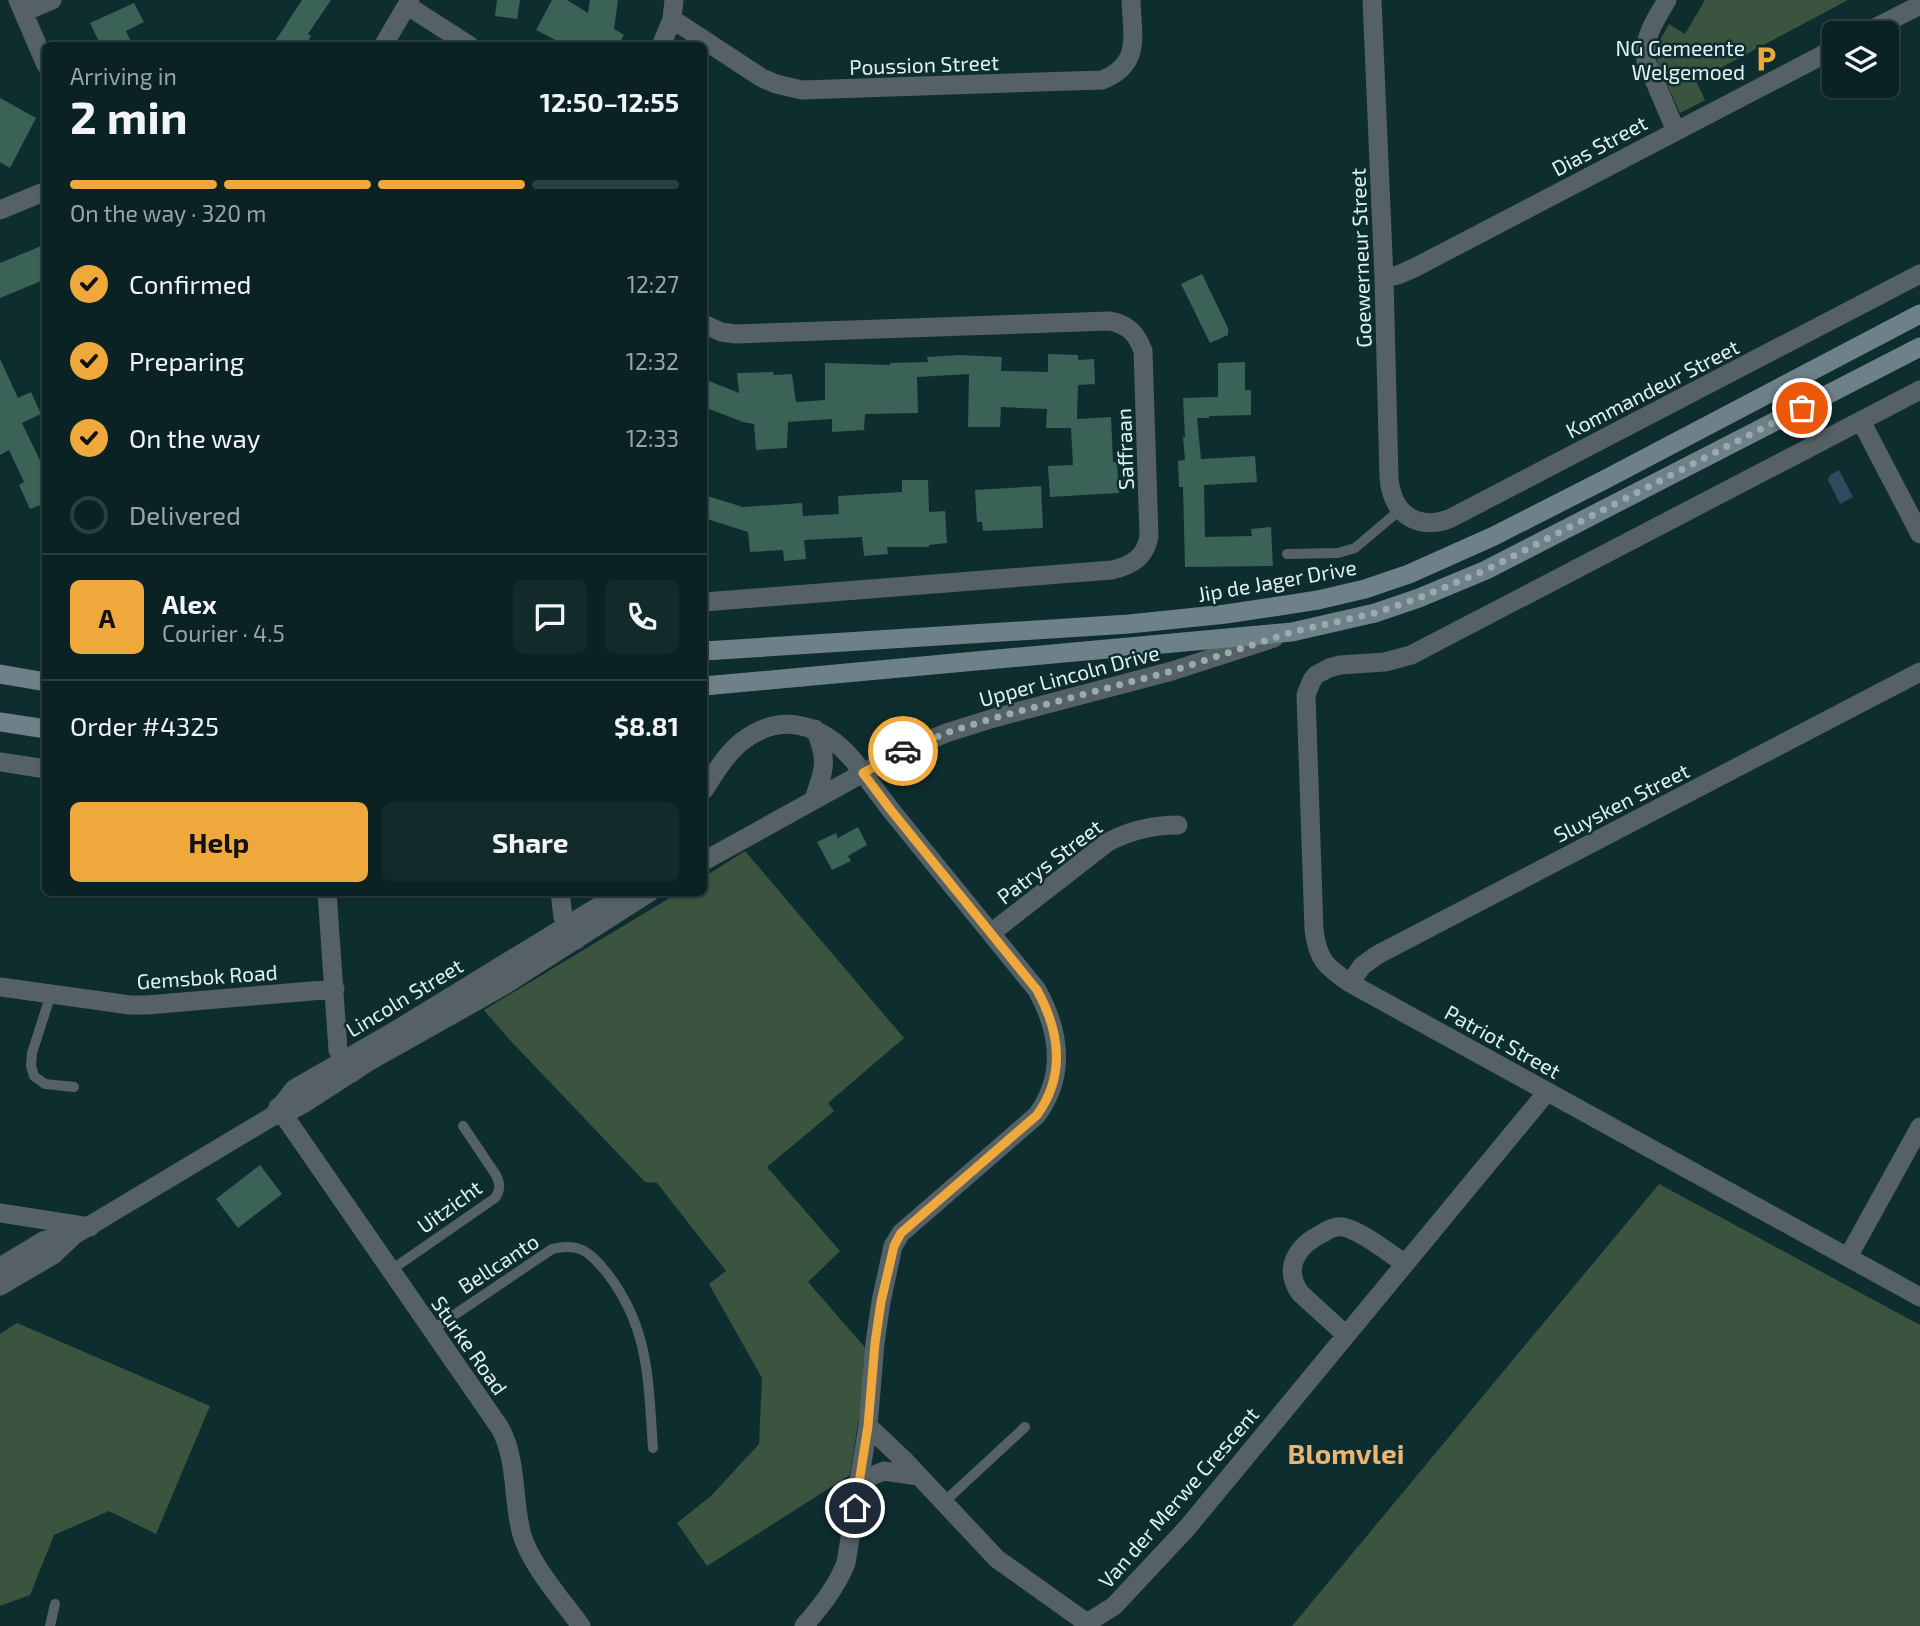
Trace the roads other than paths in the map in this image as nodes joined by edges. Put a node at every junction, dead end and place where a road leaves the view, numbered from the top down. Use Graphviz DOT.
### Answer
graph roads {
  1 [pos="52,0"];
  2 [pos="1131,0"];
  3 [pos="1373,0"];
  4 [pos="1667,0"];
  5 [pos="409,3"];
  6 [pos="1920,5"];
  7 [pos="21,6"];
  8 [pos="673,10"];
  9 [pos="1889,21"];
  10 [pos="385,42"];
  11 [pos="464,42"];
  12 [pos="662,42"];
  13 [pos="1822,55"];
  14 [pos="42,56"];
  15 [pos="1676,131"];
  16 [pos="42,193"];
  17 [pos="0,209"];
  18 [pos="1920,274"];
  19 [pos="1384,278"];
  20 [pos="1920,314"];
  21 [pos="707,325"];
  22 [pos="1920,347"];
  23 [pos="1920,390"];
  24 [pos="1861,421"];
  25 [pos="1401,511"];
  26 [pos="1920,534"];
  27 [pos="1287,554"];
  28 [pos="707,602"];
  29 [pos="1292,632"];
  30 [pos="707,651"];
  31 [pos="1920,672"];
  32 [pos="0,674"];
  33 [pos="42,681"];
  34 [pos="707,686"];
  35 [pos="0,722"];
  36 [pos="42,728"];
  37 [pos="815,729"];
  38 [pos="0,762"];
  39 [pos="42,768"];
  40 [pos="863,773"];
  41 [pos="707,786"];
  42 [pos="814,799"];
  43 [pos="1178,825"];
  44 [pos="707,858"];
  45 [pos="327,896"];
  46 [pos="560,896"];
  47 [pos="617,896"];
  48 [pos="642,896"];
  49 [pos="572,933"];
  50 [pos="991,933"];
  51 [pos="1350,983"];
  52 [pos="0,987"];
  53 [pos="335,989"];
  54 [pos="51,994"];
  55 [pos="348,1066"];
  56 [pos="74,1087"];
  57 [pos="1547,1091"];
  58 [pos="278,1113"];
  59 [pos="463,1126"];
  60 [pos="1920,1127"];
  61 [pos="0,1213"];
  62 [pos="82,1231"];
  63 [pos="1848,1257"];
  64 [pos="1404,1263"];
  65 [pos="0,1268"];
  66 [pos="390,1270"];
  67 [pos="0,1286"];
  68 [pos="1920,1297"];
  69 [pos="432,1330"];
  70 [pos="1346,1335"];
  71 [pos="868,1426"];
  72 [pos="1024,1427"];
  73 [pos="653,1448"];
  74 [pos="918,1476"];
  75 [pos="859,1481"];
  76 [pos="943,1503"];
  77 [pos="55,1604"];
  78 [pos="1086,1624"];
  79 [pos="50,1626"];
  80 [pos="581,1626"];
  81 [pos="804,1626"];
  1 -- 7 [label="street"];
  2 -- 8 [label="street, Poussion Street"];
  3 -- 19 [label="street, Goewerneur Street"];
  4 -- 15 [label="street"];
  5 -- 10 [label="street"];
  5 -- 11 [label="street"];
  6 -- 9 [label="street"];
  7 -- 14 [label="street"];
  8 -- 12 [label="street"];
  13 -- 15 [label="street, Dias Street"];
  15 -- 19 [label="street, Dias Street"];
  16 -- 17 [label="street"];
  18 -- 25 [label="street, Kommandeur Street"];
  19 -- 25 [label="street, Goewerneur Street"];
  20 -- 30 [label="main road, Jip de Jager Drive"];
  21 -- 28 [label="street, Saffraan"];
  22 -- 29 [label="main road"];
  23 -- 24 [label="street"];
  24 -- 26 [label="street"];
  24 -- 51 [label="street, Patriot Street"];
  25 -- 27 [label="lane"];
  29 -- 34 [label="main road"];
  29 -- 40 [label="street, Upper Lincoln Drive"];
  31 -- 51 [label="street, Sluysken Street"];
  32 -- 33 [label="main road"];
  35 -- 36 [label="main road"];
  37 -- 40 [label="street"];
  37 -- 41 [label="street"];
  37 -- 42 [label="street"];
  38 -- 39 [label="street"];
  40 -- 42 [label="street, Upper Lincoln Drive"];
  40 -- 50 [label="street"];
  42 -- 44 [label="street, Upper Lincoln Drive"];
  43 -- 50 [label="street, Patrys Street"];
  45 -- 53 [label="street"];
  46 -- 49 [label="street"];
  47 -- 49 [label="street"];
  48 -- 49 [label="street"];
  49 -- 55 [label="street, Lincoln Street"];
  50 -- 71 [label="street"];
  51 -- 57 [label="street, Patriot Street"];
  52 -- 54 [label="street, Gemsbok Road"];
  53 -- 54 [label="street, Gemsbok Road"];
  53 -- 55 [label="street"];
  54 -- 56 [label="lane"];
  55 -- 58 [label="street, Lincoln Street"];
  57 -- 63 [label="street, Patriot Street"];
  57 -- 64 [label="street, Van der Merwe Crescent"];
  58 -- 62 [label="street, Lincoln Street"];
  58 -- 66 [label="street, Sturke Road"];
  59 -- 66 [label="lane, Uitzicht"];
  60 -- 63 [label="street"];
  61 -- 62 [label="street"];
  62 -- 65 [label="street, Lincoln Street"];
  62 -- 67 [label="street, Lincoln Street"];
  63 -- 68 [label="street, Patriot Street"];
  64 -- 70 [label="street, Van der Merwe Crescent"];
  64 -- 70 [label="street"];
  66 -- 69 [label="street, Sturke Road"];
  69 -- 73 [label="lane, Bellcanto"];
  69 -- 80 [label="street, Sturke Road"];
  70 -- 78 [label="street, Van der Merwe Crescent"];
  71 -- 74 [label="street, Van der Merwe Crescent"];
  71 -- 75 [label="street"];
  72 -- 76 [label="lane"];
  74 -- 75 [label="street"];
  74 -- 76 [label="street, Van der Merwe Crescent"];
  75 -- 81 [label="street"];
  76 -- 78 [label="street, Van der Merwe Crescent"];
  77 -- 79 [label="lane"];
}
